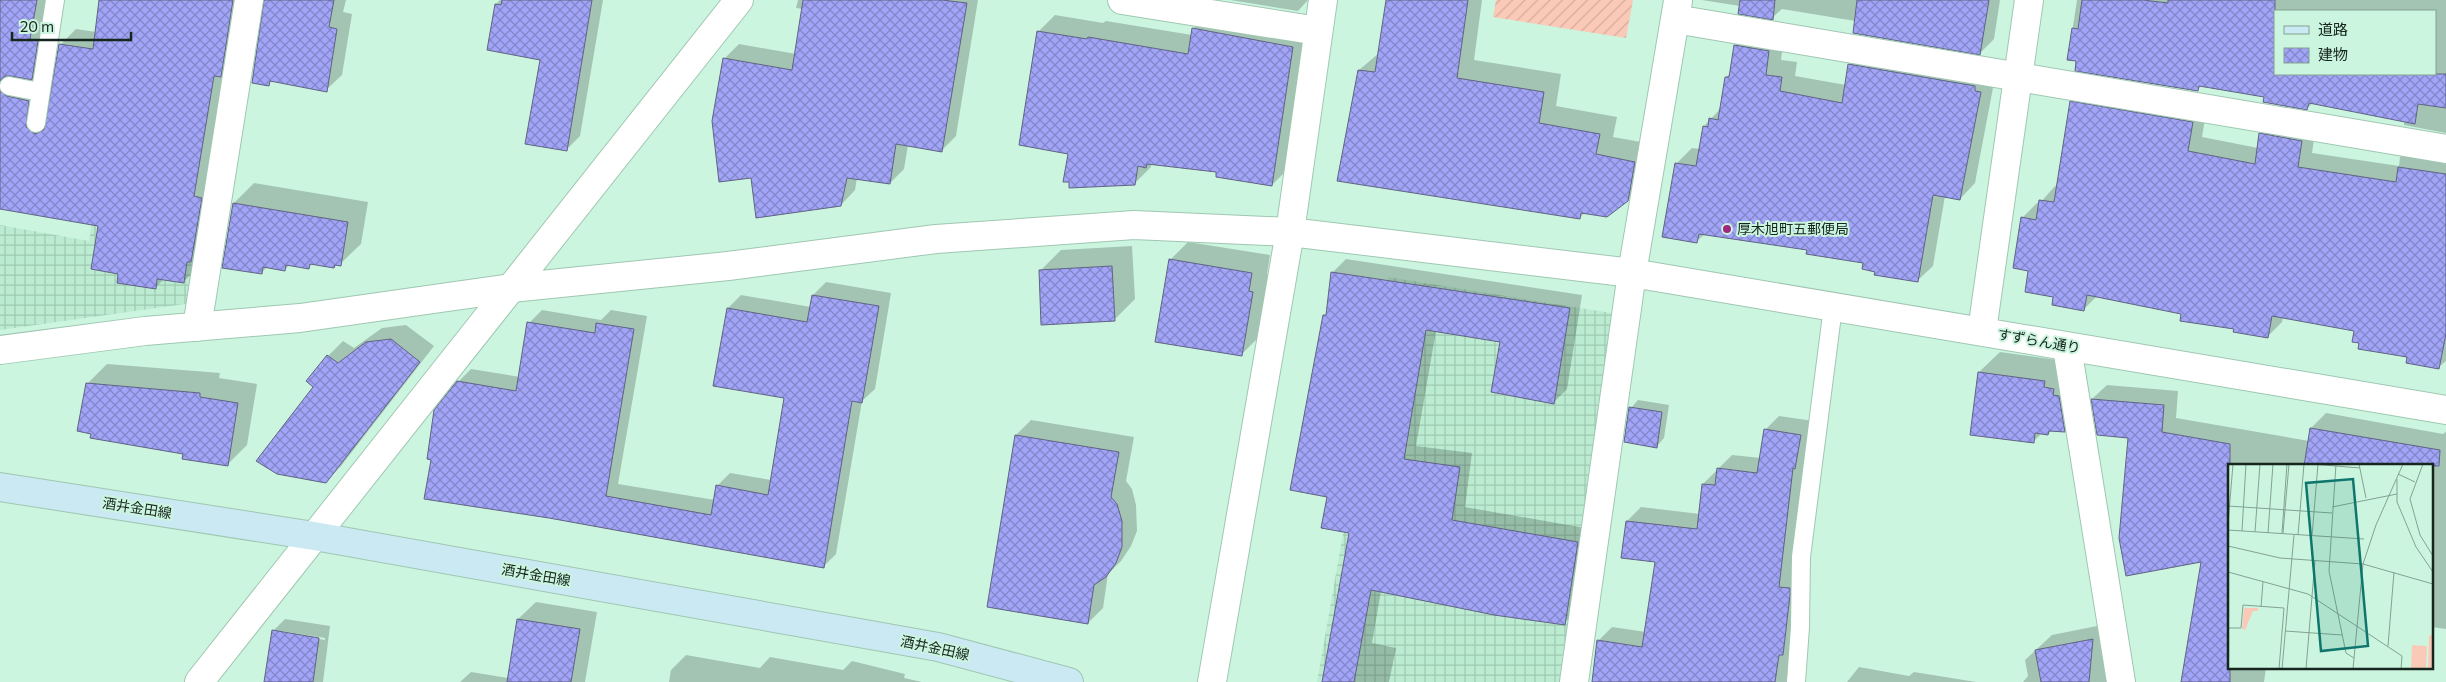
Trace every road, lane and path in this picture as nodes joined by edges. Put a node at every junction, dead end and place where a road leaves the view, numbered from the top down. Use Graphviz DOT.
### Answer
graph roads {
  1 [pos="55,0"];
  2 [pos="249,0"];
  3 [pos="738,0"];
  4 [pos="1122,0"];
  5 [pos="1322,0"];
  6 [pos="2029,0"];
  7 [pos="1677,9"];
  8 [pos="1318,31"];
  9 [pos="2016,77"];
  10 [pos="9,86"];
  11 [pos="40,92"];
  12 [pos="36,123"];
  13 [pos="2446,149"];
  14 [pos="1290,232"];
  15 [pos="1632,273"];
  16 [pos="511,288"];
  17 [pos="1833,307"];
  18 [pos="197,327"];
  19 [pos="1982,331"];
  20 [pos="2066,346"];
  21 [pos="0,350"];
  22 [pos="2446,410"];
  23 [pos="0,487"];
  24 [pos="314,536"];
  25 [pos="199,682"];
  26 [pos="1069,682"];
  27 [pos="1212,682"];
  28 [pos="1574,682"];
  29 [pos="1796,682"];
  30 [pos="2121,682"];
  1 -- 11 [label="lane"];
  2 -- 18 [label="street"];
  3 -- 16 [label="street"];
  4 -- 8 [label="street"];
  5 -- 8 [label="street"];
  6 -- 9 [label="street"];
  7 -- 9 [label="street"];
  7 -- 15 [label="street"];
  8 -- 14 [label="street"];
  9 -- 13 [label="street"];
  9 -- 19 [label="street"];
  10 -- 11 [label="lane"];
  11 -- 12 [label="lane"];
  14 -- 15 [label="street, すずらん通り"];
  14 -- 16 [label="street, すずらん通り"];
  14 -- 27 [label="street"];
  15 -- 17 [label="street, すずらん通り"];
  15 -- 28 [label="street"];
  16 -- 18 [label="street, すずらん通り"];
  16 -- 24 [label="street"];
  17 -- 19 [label="street, すずらん通り"];
  17 -- 29 [label="lane"];
  18 -- 21 [label="street, すずらん通り"];
  19 -- 20 [label="street, すずらん通り"];
  20 -- 22 [label="street, すずらん通り"];
  20 -- 30 [label="street"];
  23 -- 24 [label="main road, 酒井金田線"];
  24 -- 25 [label="street"];
  24 -- 26 [label="main road, 酒井金田線"];
}
